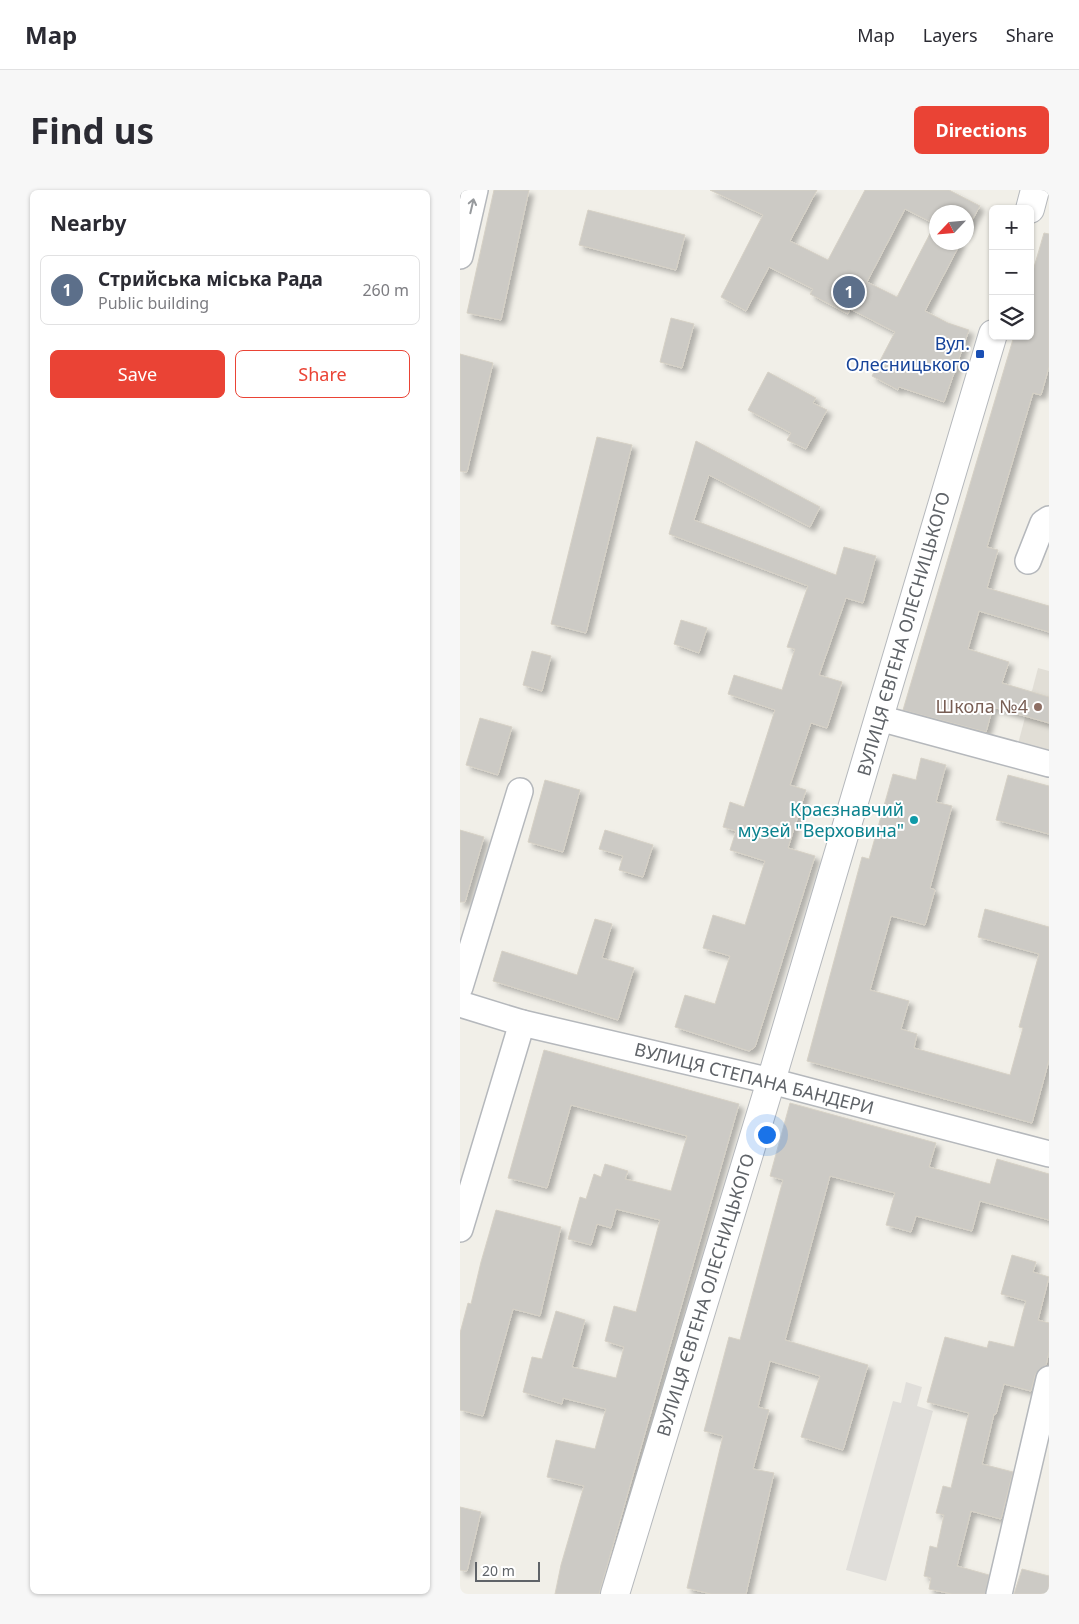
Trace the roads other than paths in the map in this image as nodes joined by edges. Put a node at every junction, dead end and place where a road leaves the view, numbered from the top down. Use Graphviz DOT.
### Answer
graph roads {
  1 [pos="475,190"];
  2 [pos="1035,190"];
  3 [pos="1031,205"];
  4 [pos="460,256"];
  5 [pos="991,340"];
  6 [pos="1049,519"];
  7 [pos="1028,561"];
  8 [pos="879,718"];
  9 [pos="1049,764"];
  10 [pos="520,791"];
  11 [pos="460,987"];
  12 [pos="460,1004"];
  13 [pos="522,1024"];
  14 [pos="771,1081"];
  15 [pos="1049,1154"];
  16 [pos="460,1230"];
  17 [pos="1049,1378"];
  18 [pos="615,1594"];
  19 [pos="999,1594"];
  4 -- 1 [label="street, one-way"];
  2 -- 3 [label="street"];
  5 -- 8 [label="street, ВУЛИЦЯ ЄВГЕНА ОЛЕСНИЦЬКОГО"];
  6 -- 7 [label="street"];
  8 -- 9 [label="street"];
  8 -- 14 [label="street, ВУЛИЦЯ ЄВГЕНА ОЛЕСНИЦЬКОГО"];
  10 -- 11 [label="street"];
  12 -- 13 [label="street, ВУЛИЦЯ СТЕПАНА БАНДЕРИ"];
  13 -- 14 [label="street, ВУЛИЦЯ СТЕПАНА БАНДЕРИ"];
  13 -- 16 [label="street"];
  14 -- 15 [label="street, ВУЛИЦЯ СТЕПАНА БАНДЕРИ"];
  14 -- 18 [label="street, ВУЛИЦЯ ЄВГЕНА ОЛЕСНИЦЬКОГО"];
  17 -- 19 [label="street"];
}
